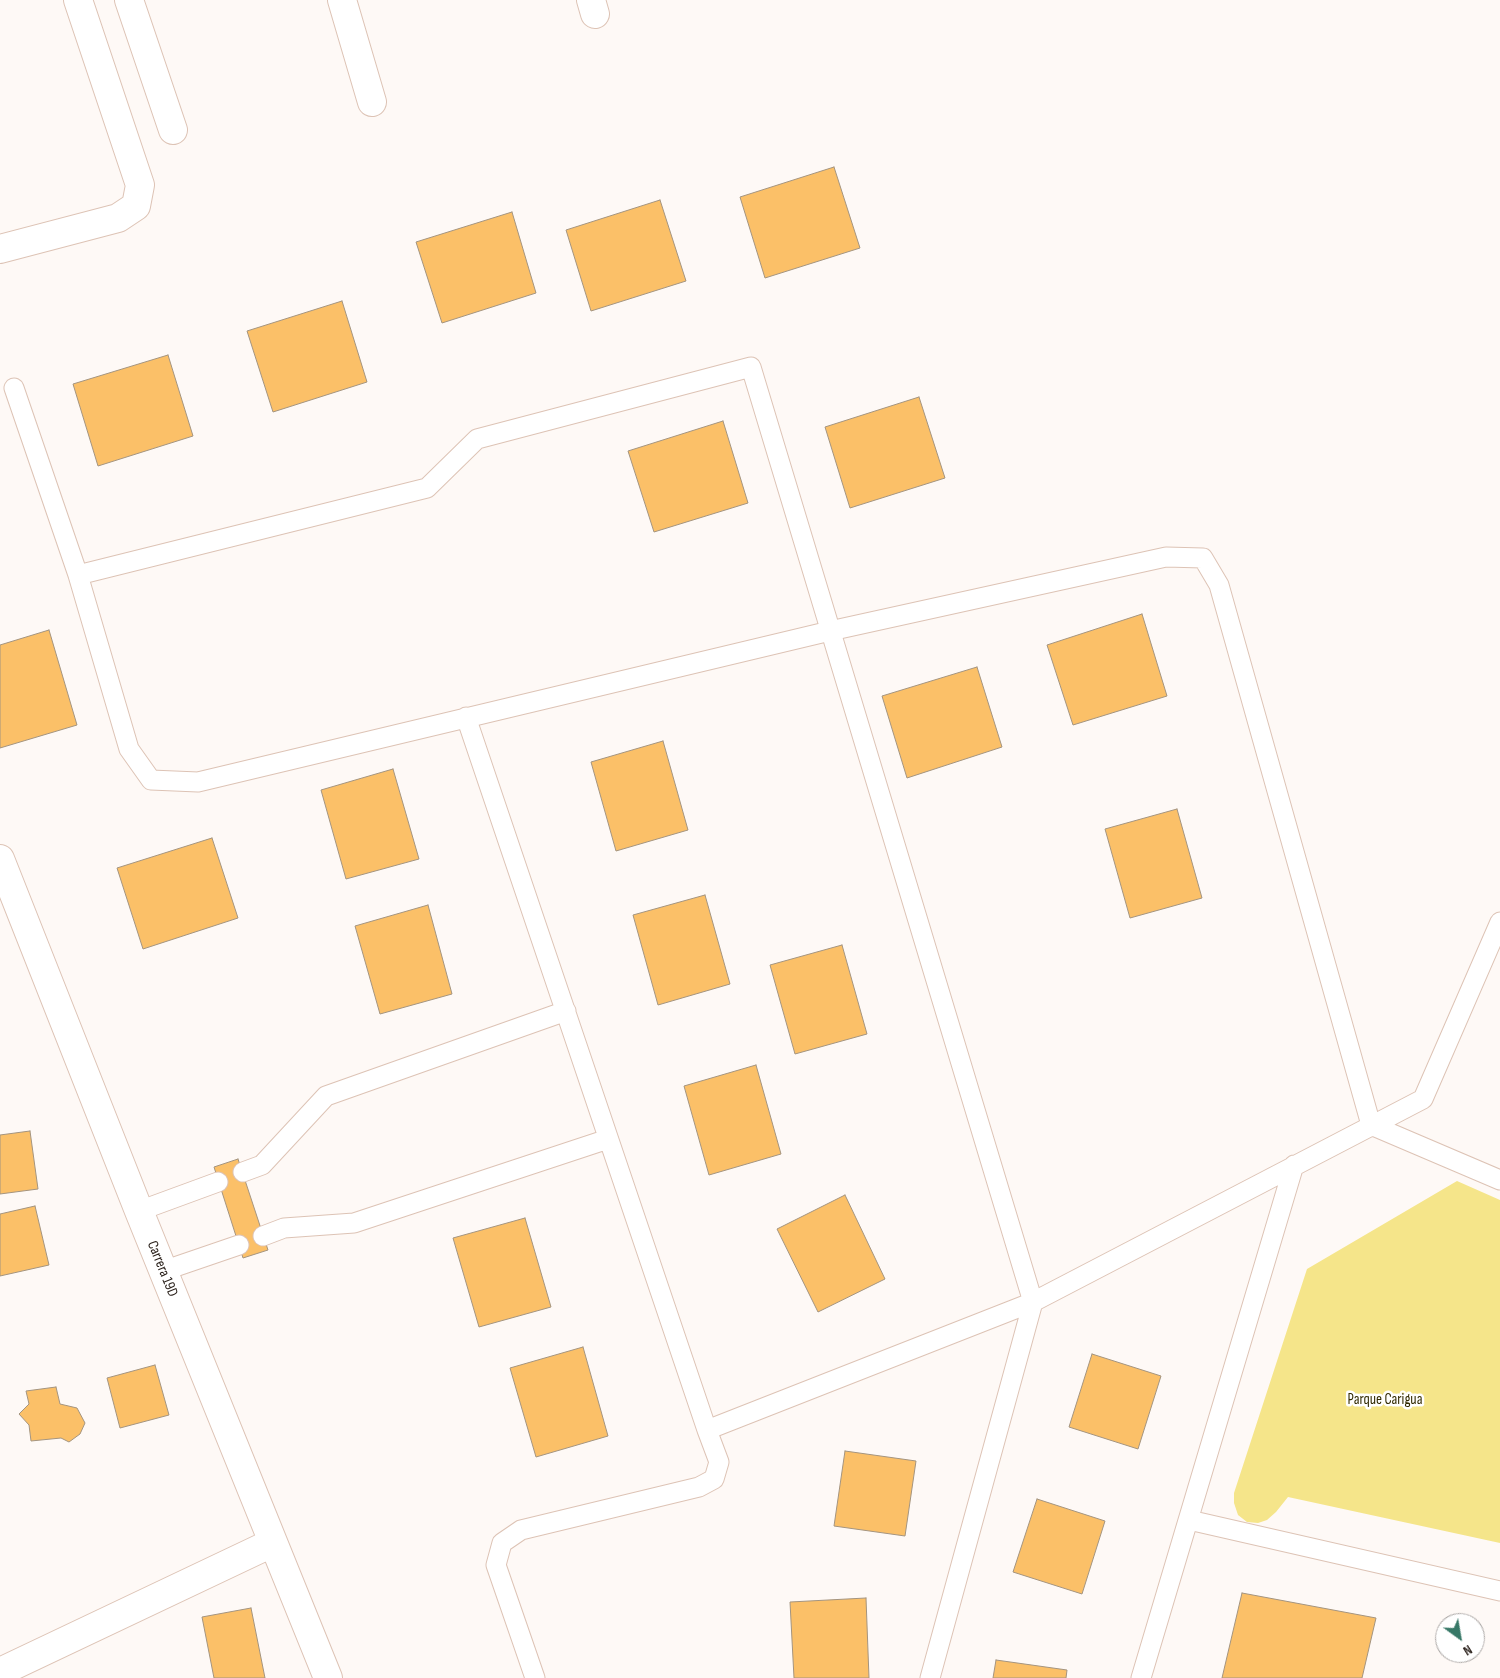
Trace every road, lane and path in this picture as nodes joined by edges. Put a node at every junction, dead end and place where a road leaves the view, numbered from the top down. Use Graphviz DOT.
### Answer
graph roads {
  1 [pos="78,0"];
  2 [pos="129,0"];
  3 [pos="342,0"];
  4 [pos="372,102"];
  5 [pos="173,130"];
  6 [pos="0,249"];
  7 [pos="14,388"];
  8 [pos="78,575"];
  9 [pos="830,631"];
  10 [pos="466,717"];
  11 [pos="0,859"];
  12 [pos="1500,922"];
  13 [pos="566,1012"];
  14 [pos="1371,1125"];
  15 [pos="608,1140"];
  16 [pos="1294,1165"];
  17 [pos="243,1172"];
  18 [pos="1500,1180"];
  19 [pos="218,1182"];
  20 [pos="139,1211"];
  21 [pos="263,1236"];
  22 [pos="239,1245"];
  23 [pos="163,1271"];
  24 [pos="1033,1302"];
  25 [pos="706,1430"];
  26 [pos="1189,1520"];
  27 [pos="272,1544"];
  28 [pos="1500,1591"];
  29 [pos="0,1672"];
  30 [pos="328,1678"];
  31 [pos="536,1678"];
  32 [pos="930,1678"];
  33 [pos="1141,1678"];
  1 -- 6 [label="street"];
  2 -- 5 [label="street"];
  3 -- 4 [label="street"];
  7 -- 8 [label="lane"];
  8 -- 9 [label="lane"];
  8 -- 10 [label="lane"];
  9 -- 10 [label="lane"];
  9 -- 14 [label="lane"];
  9 -- 24 [label="lane"];
  10 -- 13 [label="lane"];
  11 -- 20 [label="street, Carrera 19D"];
  12 -- 14 [label="lane"];
  13 -- 15 [label="lane"];
  13 -- 17 [label="lane"];
  14 -- 16 [label="lane"];
  14 -- 18 [label="lane"];
  15 -- 21 [label="lane"];
  15 -- 25 [label="lane"];
  16 -- 24 [label="lane"];
  16 -- 26 [label="lane"];
  19 -- 20 [label="lane"];
  20 -- 23 [label="street, Carrera 19D"];
  22 -- 23 [label="lane"];
  23 -- 27 [label="street, Carrera 19D"];
  24 -- 25 [label="lane"];
  24 -- 32 [label="lane"];
  25 -- 31 [label="lane"];
  26 -- 28 [label="lane"];
  26 -- 33 [label="lane"];
  27 -- 29 [label="street"];
  27 -- 30 [label="street, Carrera 19D"];
}
